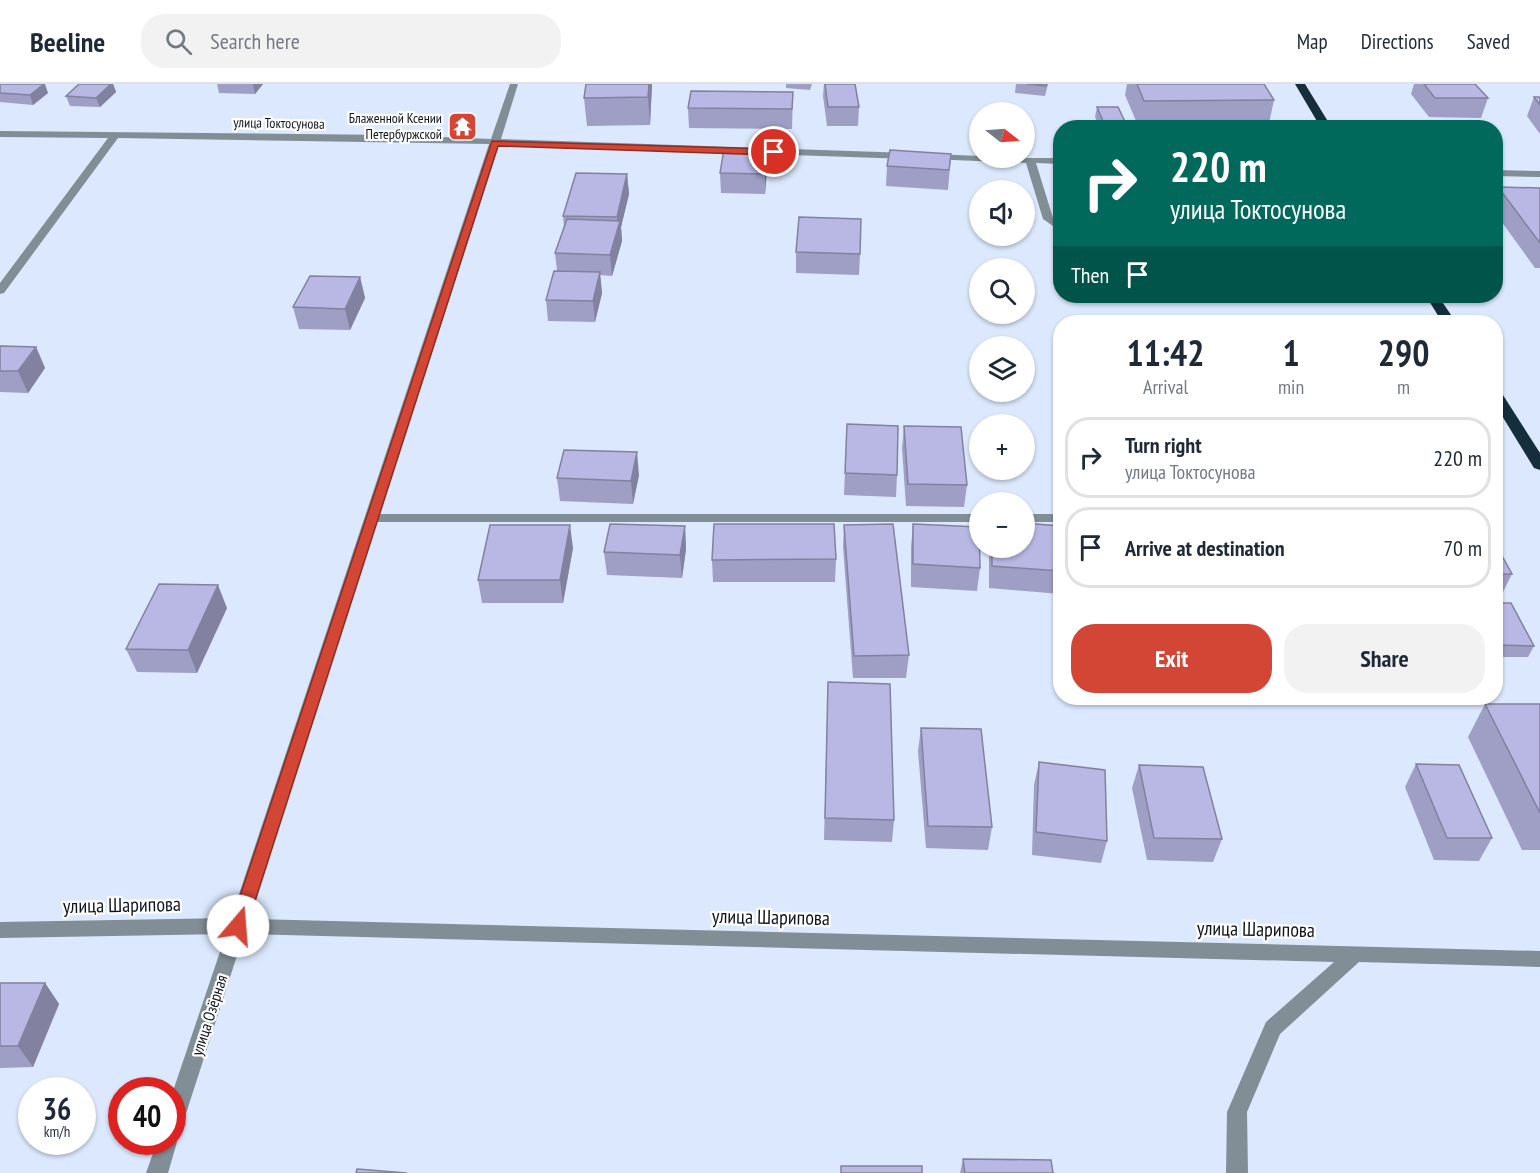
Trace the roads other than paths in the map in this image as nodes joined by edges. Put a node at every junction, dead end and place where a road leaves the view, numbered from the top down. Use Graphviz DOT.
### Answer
graph roads {
  1 [pos="514,84"];
  2 [pos="1300,84"];
  3 [pos="1322,120"];
  4 [pos="0,134"];
  5 [pos="116,135"];
  6 [pos="495,143"];
  7 [pos="969,158"];
  8 [pos="1035,160"];
  9 [pos="1053,161"];
  10 [pos="1032,168"];
  11 [pos="1503,173"];
  12 [pos="1540,174"];
  13 [pos="1053,223"];
  14 [pos="0,291"];
  15 [pos="1503,406"];
  16 [pos="1540,465"];
  17 [pos="372,518"];
  18 [pos="969,518"];
  19 [pos="1035,518"];
  20 [pos="1053,518"];
  21 [pos="238,926"];
  22 [pos="0,930"];
  23 [pos="1356,954"];
  24 [pos="1540,959"];
  25 [pos="186,1083"];
  26 [pos="163,1155"];
  27 [pos="157,1173"];
  28 [pos="1237,1173"];
  1 -- 6 [label="street, улица Озёрная"];
  2 -- 3 [label="highway"];
  4 -- 5 [label="street, улица Токтосунова"];
  5 -- 6 [label="street, улица Токтосунова"];
  5 -- 14 [label="street"];
  6 -- 7 [label="street, улица Токтосунова"];
  6 -- 17 [label="street, улица Озёрная"];
  8 -- 9 [label="street, улица Токтосунова"];
  10 -- 13 [label="street"];
  11 -- 12 [label="street"];
  15 -- 16 [label="highway"];
  17 -- 18 [label="street"];
  17 -- 21 [label="street, улица Озёрная"];
  19 -- 20 [label="street"];
  21 -- 22 [label="street, улица Шарипова"];
  21 -- 23 [label="street, улица Шарипова"];
  21 -- 25 [label="street, улица Озёрная"];
  23 -- 24 [label="street, улица Шарипова"];
  23 -- 28 [label="street"];
  26 -- 27 [label="street"];
}
